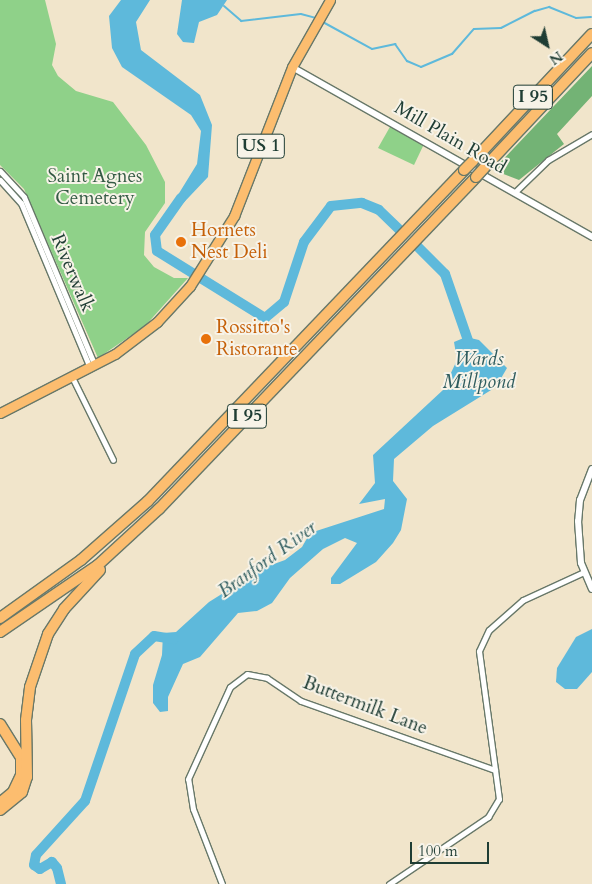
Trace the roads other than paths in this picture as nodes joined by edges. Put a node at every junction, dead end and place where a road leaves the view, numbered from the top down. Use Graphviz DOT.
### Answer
graph roads {
  1 [pos="330,0"];
  2 [pos="592,34"];
  3 [pos="592,53"];
  4 [pos="292,67"];
  5 [pos="592,134"];
  6 [pos="0,171"];
  7 [pos="0,180"];
  8 [pos="515,192"];
  9 [pos="592,237"];
  10 [pos="93,368"];
  11 [pos="73,379"];
  12 [pos="0,413"];
  13 [pos="112,460"];
  14 [pos="592,469"];
  15 [pos="159,510"];
  16 [pos="584,572"];
  17 [pos="592,589"];
  18 [pos="0,618"];
  19 [pos="0,632"];
  20 [pos="0,724"];
  21 [pos="495,770"];
  22 [pos="0,803"];
  23 [pos="0,810"];
  24 [pos="222,884"];
  25 [pos="389,884"];
  1 -- 4 [label="main road, US 1"];
  2 -- 18 [label="highway, I 95, bridge"];
  3 -- 15 [label="highway, I 95, bridge"];
  4 -- 8 [label="street, Mill Plain Road"];
  4 -- 10 [label="main road, US 1"];
  5 -- 8 [label="street"];
  6 -- 10 [label="street, Riverwalk"];
  7 -- 10 [label="street, Riverwalk"];
  8 -- 9 [label="street, Mill Plain Road"];
  10 -- 11 [label="main road, US 1"];
  11 -- 12 [label="main road, US 1"];
  11 -- 13 [label="street"];
  14 -- 16 [label="street"];
  15 -- 19 [label="highway, I 95"];
  15 -- 23 [label="highway"];
  16 -- 17 [label="street"];
  16 -- 21 [label="street"];
  20 -- 22 [label="highway"];
  21 -- 24 [label="street, Buttermilk Lane"];
  21 -- 25 [label="street"];
}
